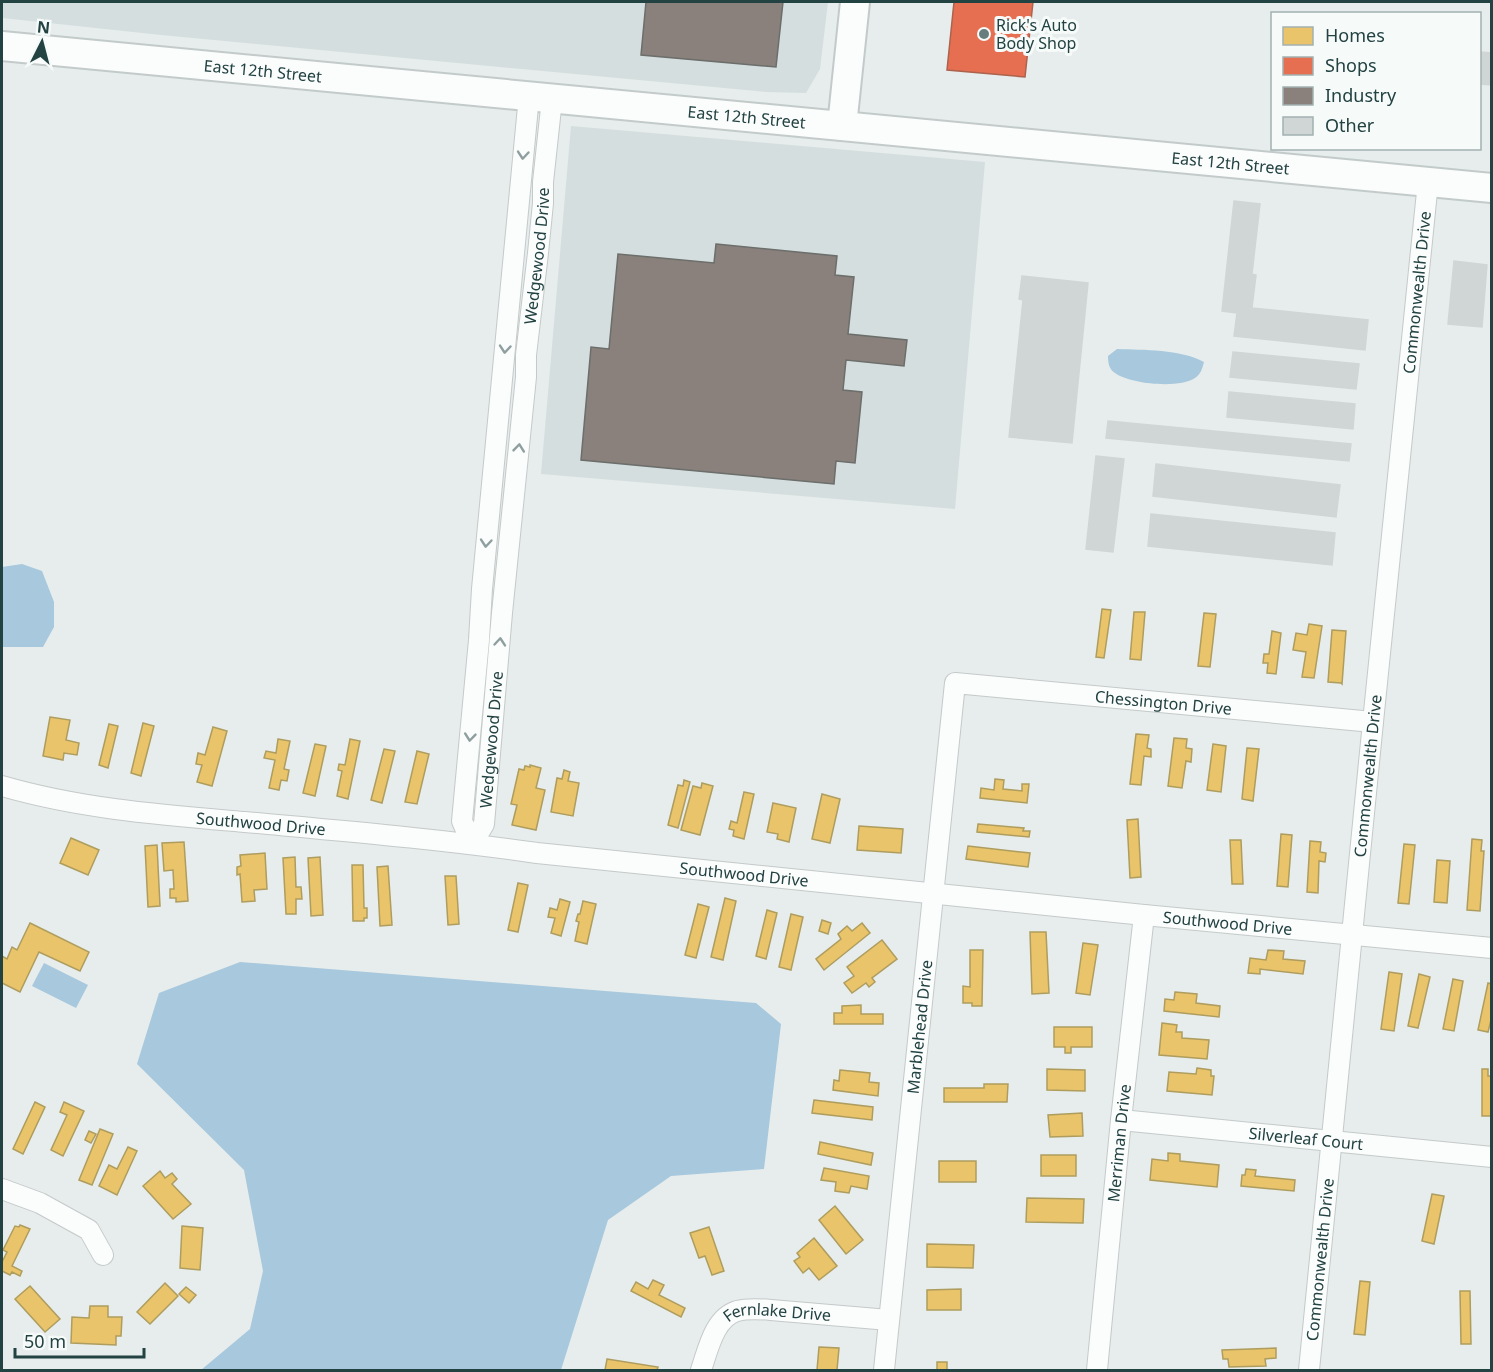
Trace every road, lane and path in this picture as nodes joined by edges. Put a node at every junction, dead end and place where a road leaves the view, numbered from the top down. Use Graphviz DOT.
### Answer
graph roads {
  1 [pos="855,2"];
  2 [pos="2,46"];
  3 [pos="540,98"];
  4 [pos="842,126"];
  5 [pos="1428,182"];
  6 [pos="1491,188"];
  7 [pos="955,683"];
  8 [pos="1373,722"];
  9 [pos="2,789"];
  10 [pos="472,844"];
  11 [pos="933,892"];
  12 [pos="1144,915"];
  13 [pos="1352,935"];
  14 [pos="1491,948"];
  15 [pos="1121,1120"];
  16 [pos="1331,1142"];
  17 [pos="1491,1157"];
  18 [pos="2,1188"];
  19 [pos="103,1256"];
  20 [pos="889,1320"];
  21 [pos="1312,1370"];
  22 [pos="701,1371"];
  23 [pos="884,1371"];
  24 [pos="1097,1371"];
  1 -- 4 [label="street"];
  2 -- 3 [label="street, East 12th Street"];
  3 -- 4 [label="street, East 12th Street"];
  3 -- 10 [label="street, Wedgewood Drive"];
  4 -- 5 [label="street, East 12th Street"];
  5 -- 6 [label="street, East 12th Street"];
  5 -- 8 [label="street, Commonwealth Drive"];
  7 -- 8 [label="street, Chessington Drive"];
  7 -- 11 [label="street, Marblehead Drive"];
  8 -- 13 [label="street, Commonwealth Drive"];
  9 -- 10 [label="street, Southwood Drive"];
  10 -- 11 [label="street, Southwood Drive"];
  11 -- 12 [label="street, Southwood Drive"];
  11 -- 20 [label="street, Marblehead Drive"];
  12 -- 13 [label="street, Southwood Drive"];
  12 -- 15 [label="street, Merriman Drive"];
  13 -- 14 [label="street, Southwood Drive"];
  13 -- 16 [label="street, Commonwealth Drive"];
  15 -- 16 [label="street, Silverleaf Court"];
  15 -- 24 [label="street, Merriman Drive"];
  16 -- 17 [label="street, Silverleaf Court"];
  16 -- 21 [label="street, Commonwealth Drive"];
  18 -- 19 [label="street"];
  20 -- 22 [label="street, Fernlake Drive"];
  20 -- 23 [label="street, Marblehead Drive"];
}
